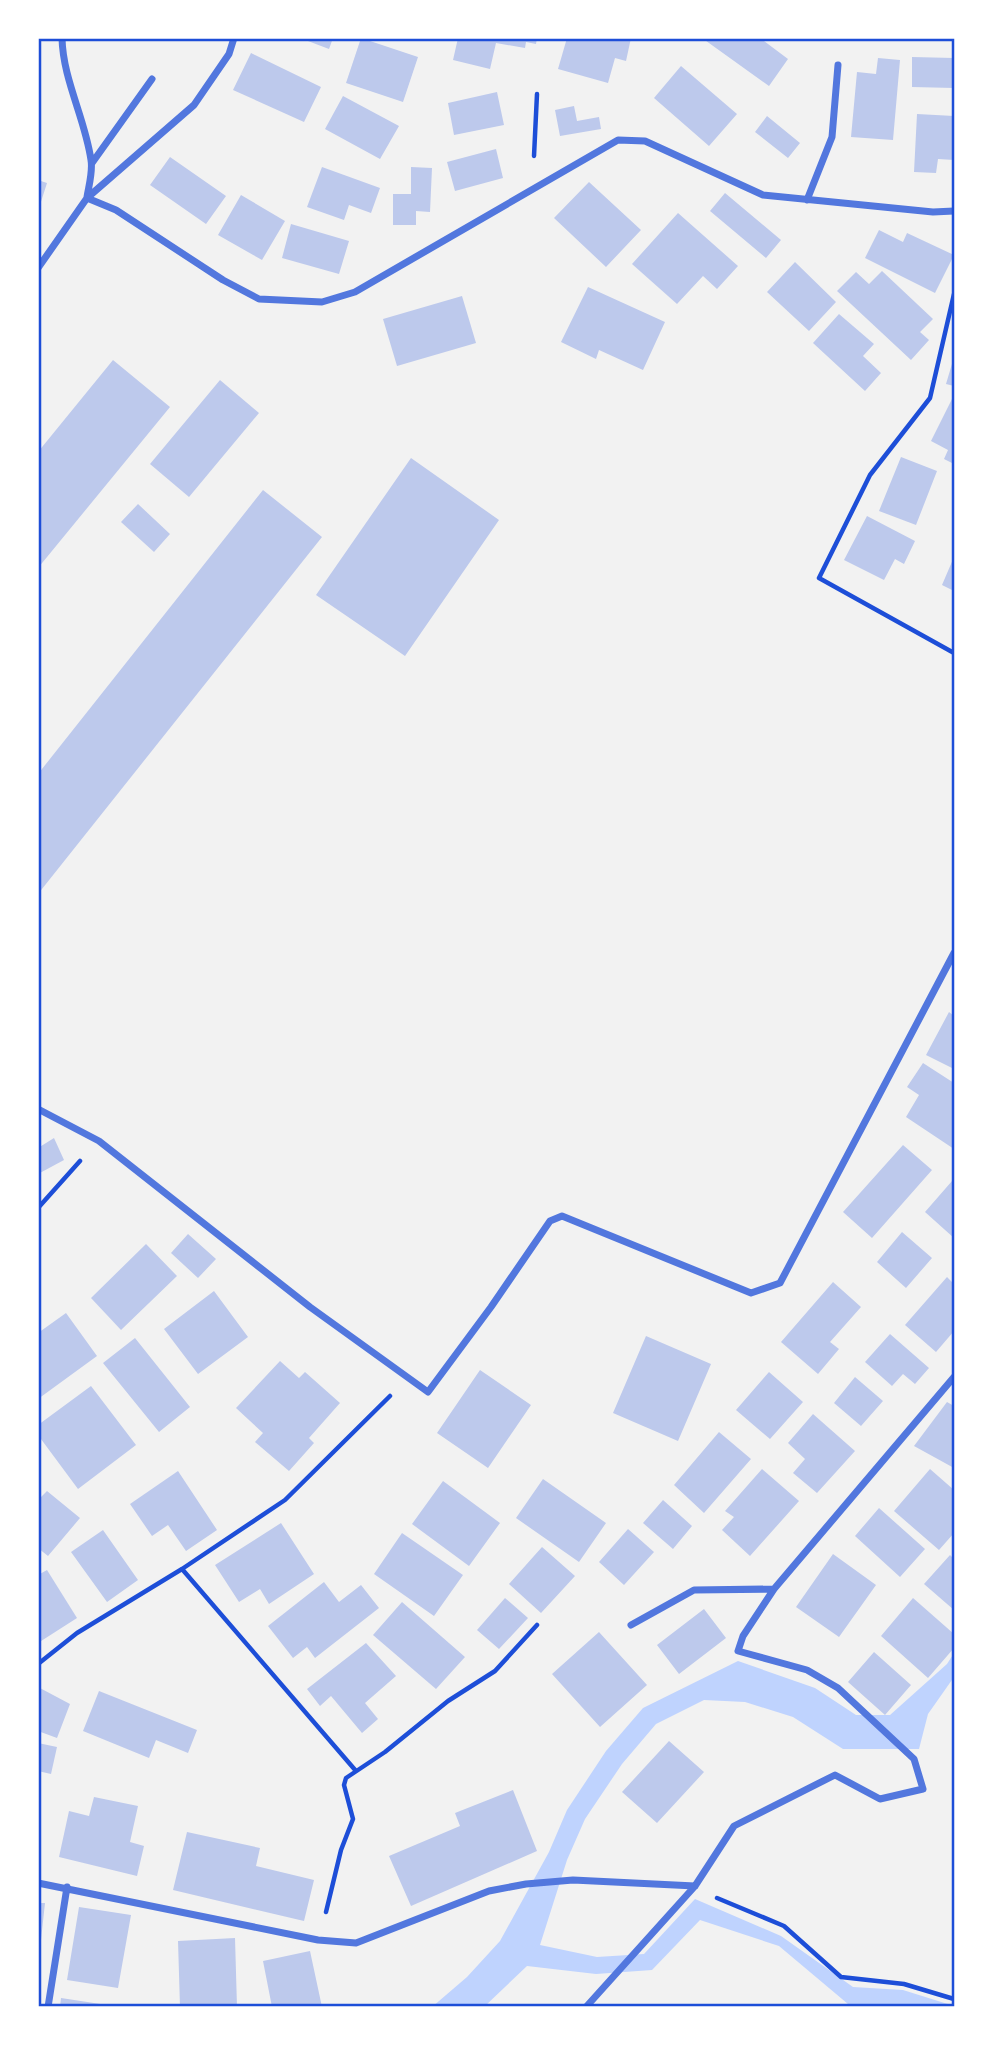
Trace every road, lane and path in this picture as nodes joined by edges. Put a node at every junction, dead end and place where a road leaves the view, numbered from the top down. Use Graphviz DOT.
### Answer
graph roads {
  1 [pos="62,38"];
  2 [pos="234,38"];
  3 [pos="838,65"];
  4 [pos="152,79"];
  5 [pos="537,94"];
  6 [pos="92,163"];
  7 [pos="533,188"];
  8 [pos="87,198"];
  9 [pos="807,200"];
  10 [pos="954,211"];
  11 [pos="40,263"];
  12 [pos="954,294"];
  13 [pos="954,653"];
  14 [pos="954,953"];
  15 [pos="38,1109"];
  16 [pos="87,1152"];
  17 [pos="38,1208"];
  18 [pos="954,1377"];
  19 [pos="408,1378"];
  20 [pos="182,1569"];
  21 [pos="774,1589"];
  22 [pos="537,1625"];
  23 [pos="631,1625"];
  24 [pos="38,1664"];
  25 [pos="356,1771"];
  26 [pos="38,1883"];
  27 [pos="695,1886"];
  28 [pos="67,1887"];
  29 [pos="318,1940"];
  30 [pos="954,1999"];
  31 [pos="48,2007"];
  32 [pos="586,2007"];
  1 -- 6 [label="street"];
  2 -- 8 [label="street"];
  3 -- 9 [label="street"];
  4 -- 6 [label="street"];
  5 -- 7 [label="path"];
  6 -- 8 [label="street"];
  7 -- 8 [label="street"];
  7 -- 9 [label="street"];
  8 -- 11 [label="street"];
  9 -- 10 [label="street"];
  12 -- 13 [label="path"];
  14 -- 19 [label="street"];
  15 -- 19 [label="street"];
  16 -- 17 [label="path"];
  18 -- 21 [label="street"];
  19 -- 20 [label="path"];
  20 -- 24 [label="path"];
  20 -- 25 [label="path"];
  21 -- 23 [label="street"];
  21 -- 27 [label="street"];
  22 -- 25 [label="path"];
  25 -- 29 [label="path"];
  26 -- 28 [label="street"];
  27 -- 29 [label="street"];
  27 -- 30 [label="path"];
  27 -- 32 [label="street"];
  28 -- 29 [label="street"];
  28 -- 31 [label="street"];
}
